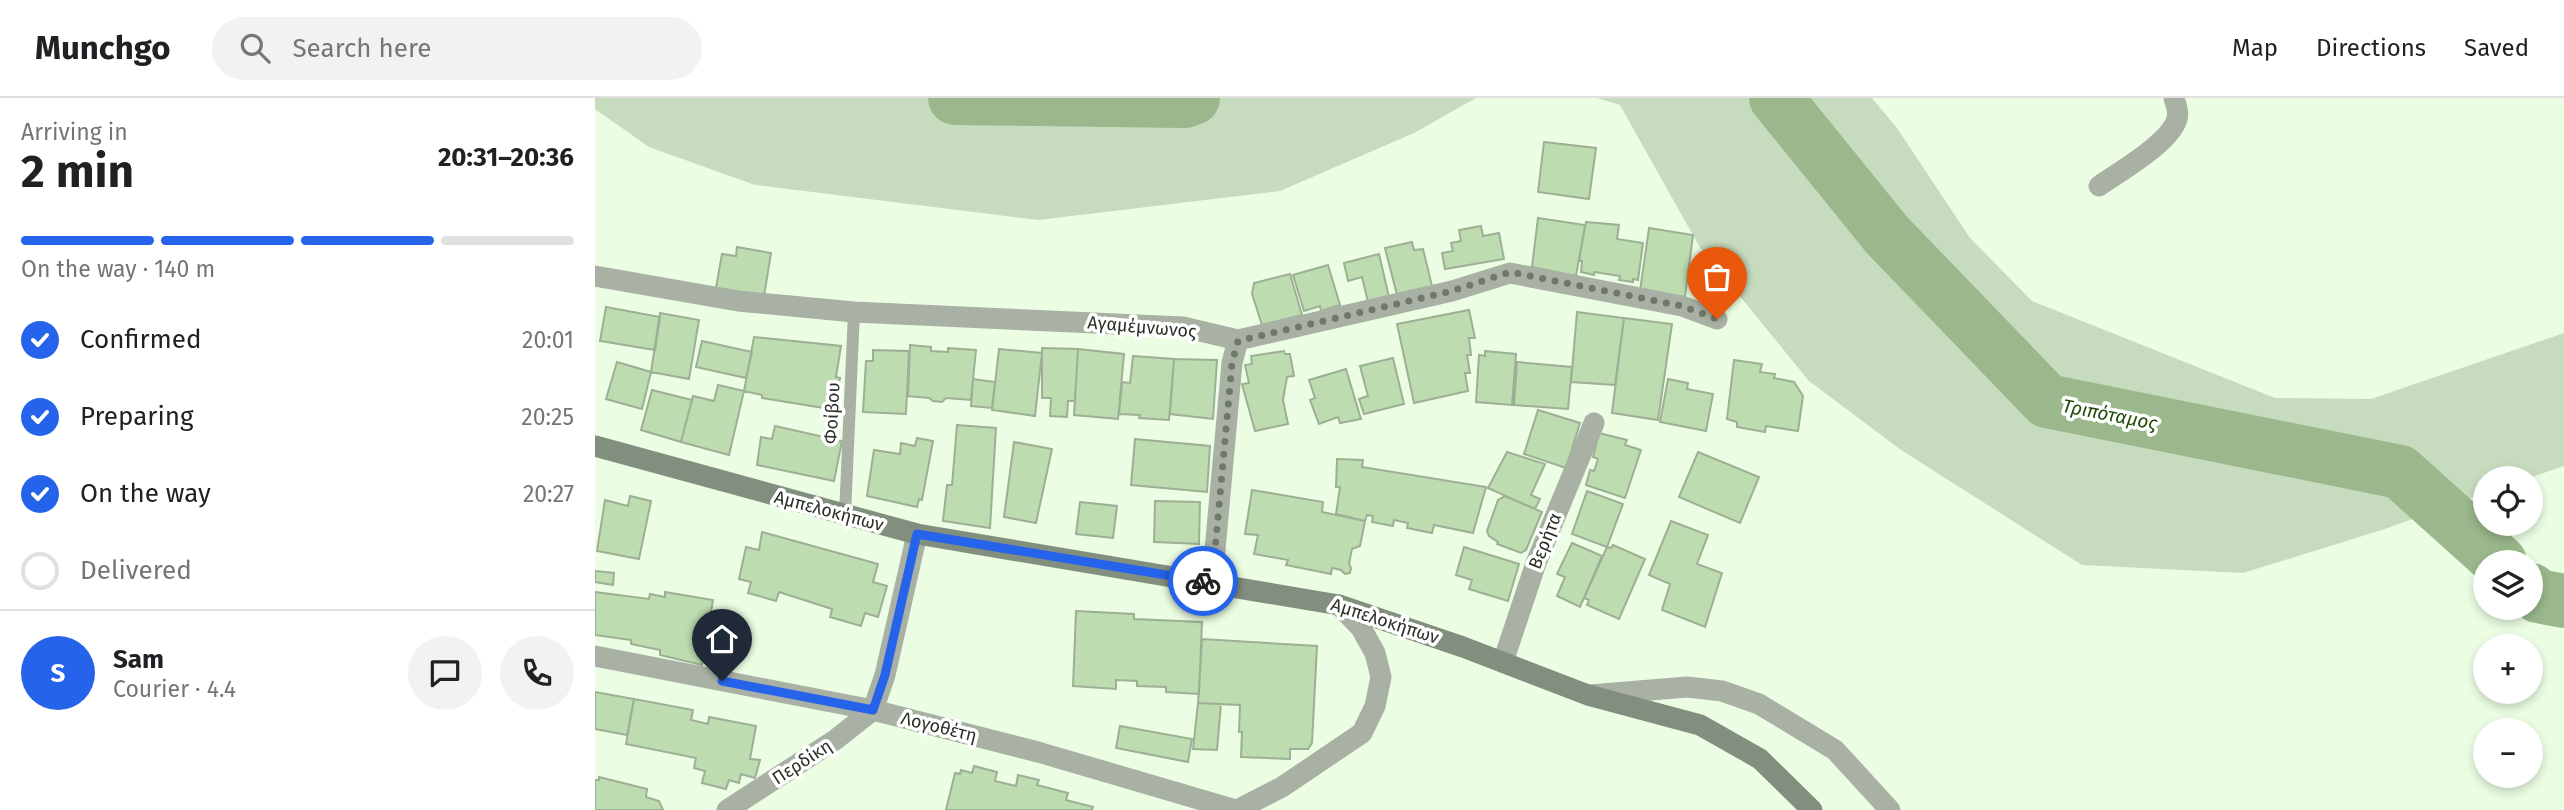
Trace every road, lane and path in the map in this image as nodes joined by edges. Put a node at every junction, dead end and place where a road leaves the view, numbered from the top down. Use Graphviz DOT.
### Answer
graph roads {
  1 [pos="2174,98"];
  2 [pos="2099,186"];
  3 [pos="595,276"];
  4 [pos="854,312"];
  5 [pos="1717,319"];
  6 [pos="1238,341"];
  7 [pos="1594,423"];
  8 [pos="595,446"];
  9 [pos="845,515"];
  10 [pos="917,534"];
  11 [pos="1212,583"];
  12 [pos="1339,605"];
  13 [pos="595,656"];
  14 [pos="1503,662"];
  15 [pos="1588,695"];
  16 [pos="873,710"];
  17 [pos="727,810"];
  18 [pos="1236,810"];
  19 [pos="1812,810"];
  20 [pos="1890,810"];
  1 -- 2 [label="street"];
  3 -- 4 [label="street, Αγαμέμνωνος"];
  4 -- 6 [label="street, Αγαμέμνωνος"];
  4 -- 9 [label="lane, Φοίβου"];
  5 -- 6 [label="street, Αγαμέμνωνος"];
  6 -- 11 [label="street"];
  7 -- 14 [label="street, Βερήτα"];
  8 -- 9 [label="street, Αμπελοκήπων"];
  9 -- 10 [label="street, Αμπελοκήπων"];
  10 -- 11 [label="street, Αμπελοκήπων"];
  10 -- 16 [label="street"];
  11 -- 12 [label="street, Αμπελοκήπων"];
  12 -- 14 [label="street, Αμπελοκήπων"];
  12 -- 18 [label="street"];
  13 -- 16 [label="street, Λογοθέτη"];
  14 -- 15 [label="street, Αμπελοκήπων"];
  15 -- 19 [label="street, Αμπελοκήπων"];
  15 -- 20 [label="street"];
  16 -- 17 [label="street, Περδίκη"];
  16 -- 18 [label="street, Λογοθέτη"];
}
